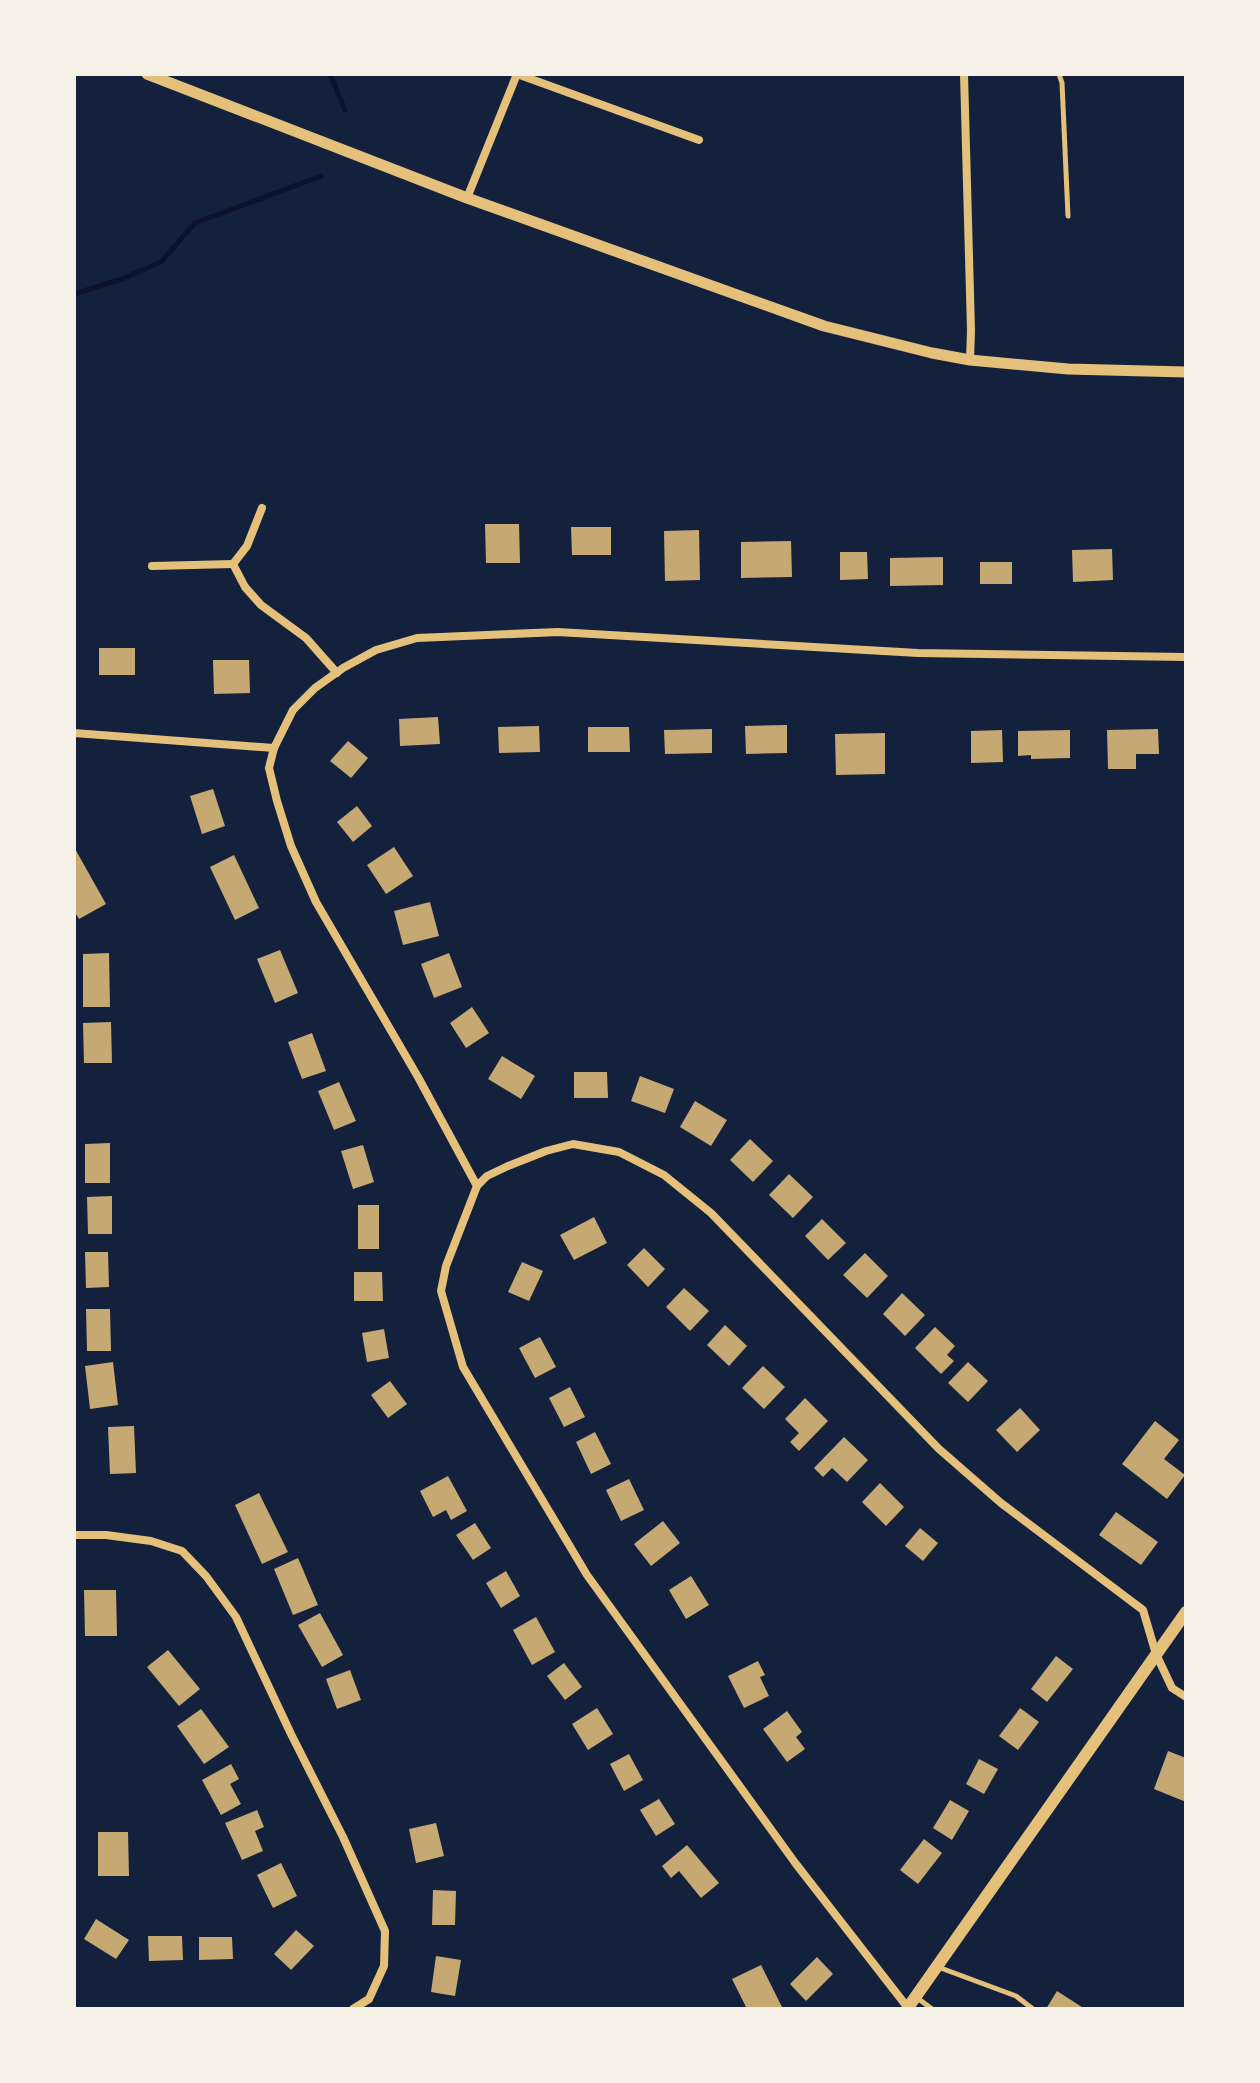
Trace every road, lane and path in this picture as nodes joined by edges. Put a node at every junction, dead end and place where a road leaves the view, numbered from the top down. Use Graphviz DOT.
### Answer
graph roads {
  1 [pos="147,74"];
  2 [pos="517,74"];
  3 [pos="964,74"];
  4 [pos="1059,74"];
  5 [pos="166,78"];
  6 [pos="699,140"];
  7 [pos="467,198"];
  8 [pos="1068,216"];
  9 [pos="970,360"];
  10 [pos="1186,372"];
  11 [pos="262,508"];
  12 [pos="233,564"];
  13 [pos="152,566"];
  14 [pos="1186,657"];
  15 [pos="337,673"];
  16 [pos="74,733"];
  17 [pos="274,748"];
  18 [pos="477,1186"];
  19 [pos="74,1535"];
  20 [pos="1186,1612"];
  21 [pos="1156,1654"];
  22 [pos="1186,1697"];
  23 [pos="937,1967"];
  24 [pos="916,1997"];
  25 [pos="353,2009"];
  26 [pos="907,2009"];
  27 [pos="932,2009"];
  28 [pos="1033,2009"];
  1 -- 5 [label="street"];
  2 -- 6 [label="street"];
  2 -- 7 [label="street"];
  3 -- 9 [label="street"];
  4 -- 8 [label="lane"];
  5 -- 7 [label="street"];
  7 -- 9 [label="street"];
  9 -- 10 [label="street"];
  11 -- 12 [label="street"];
  12 -- 13 [label="street"];
  12 -- 15 [label="street"];
  14 -- 15 [label="street"];
  15 -- 17 [label="street"];
  16 -- 17 [label="street"];
  17 -- 18 [label="street"];
  18 -- 21 [label="street"];
  18 -- 26 [label="street"];
  19 -- 25 [label="street"];
  20 -- 21 [label="main road"];
  21 -- 22 [label="street"];
  21 -- 23 [label="main road"];
  23 -- 24 [label="main road"];
  23 -- 28 [label="lane"];
  24 -- 26 [label="main road"];
  24 -- 27 [label="lane"];
}
